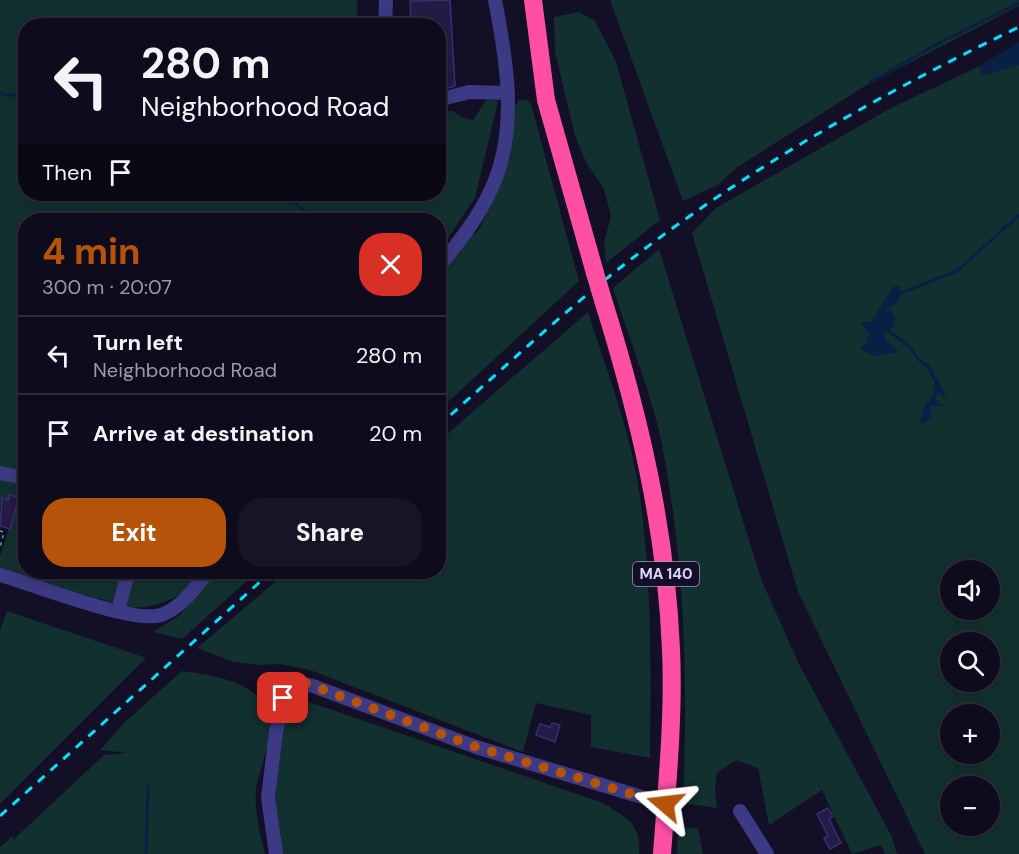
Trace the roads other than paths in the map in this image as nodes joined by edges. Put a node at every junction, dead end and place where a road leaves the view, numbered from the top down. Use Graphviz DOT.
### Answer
graph roads {
  1 [pos="386,0"];
  2 [pos="495,0"];
  3 [pos="533,0"];
  4 [pos="385,18"];
  5 [pos="508,93"];
  6 [pos="446,98"];
  7 [pos="446,257"];
  8 [pos="0,473"];
  9 [pos="18,476"];
  10 [pos="0,575"];
  11 [pos="126,579"];
  12 [pos="202,579"];
  13 [pos="118,611"];
  14 [pos="665,804"];
  15 [pos="740,811"];
  16 [pos="276,854"];
  17 [pos="662,854"];
  18 [pos="767,854"];
  1 -- 4 [label="street"];
  2 -- 5 [label="street"];
  3 -- 14 [label="highway, MA 140, bridge"];
  5 -- 6 [label="street"];
  5 -- 7 [label="street"];
  8 -- 9 [label="street"];
  10 -- 13 [label="street"];
  11 -- 13 [label="street"];
  12 -- 13 [label="street"];
  14 -- 16 [label="street"];
  14 -- 17 [label="highway, MA 140"];
  15 -- 18 [label="street"];
}
